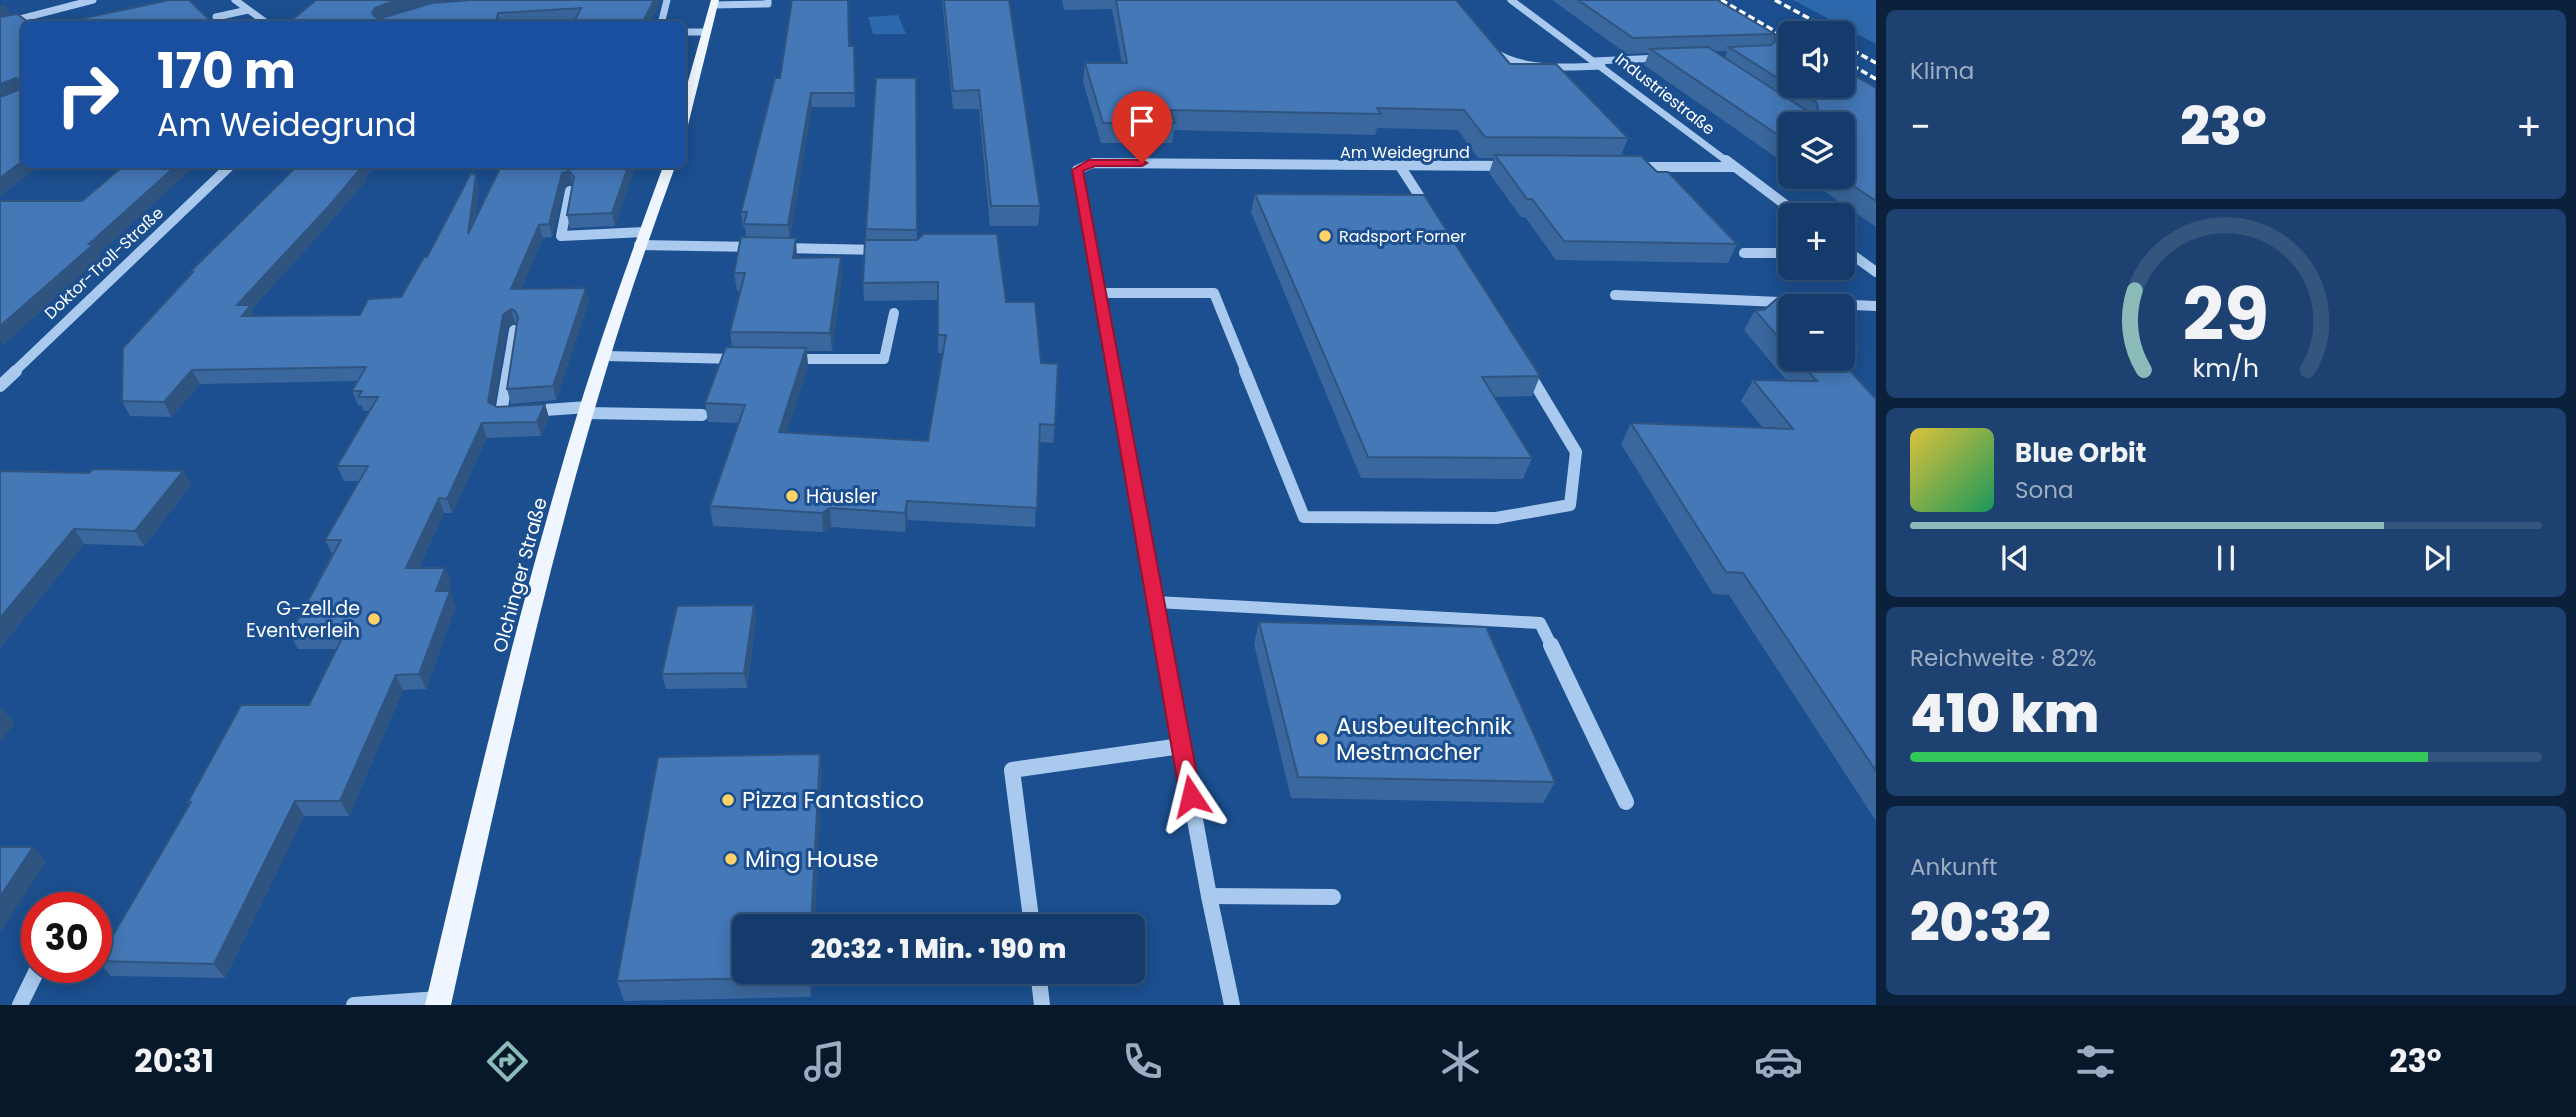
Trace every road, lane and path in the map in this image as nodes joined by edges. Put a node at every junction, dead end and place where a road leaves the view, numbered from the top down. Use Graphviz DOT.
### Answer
graph roads {
  1 [pos="93,0"];
  2 [pos="234,0"];
  3 [pos="667,0"];
  4 [pos="768,0"];
  5 [pos="1511,0"];
  6 [pos="715,2"];
  7 [pos="248,10"];
  8 [pos="216,17"];
  9 [pos="264,21"];
  10 [pos="661,21"];
  11 [pos="0,24"];
  12 [pos="686,32"];
  13 [pos="707,32"];
  14 [pos="1485,44"];
  15 [pos="1666,58"];
  16 [pos="1594,61"];
  17 [pos="1602,66"];
  18 [pos="686,110"];
  19 [pos="1400,166"];
  20 [pos="1511,166"];
  21 [pos="1622,167"];
  22 [pos="1734,167"];
  23 [pos="228,168"];
  24 [pos="668,168"];
  25 [pos="1077,170"];
  26 [pos="570,191"];
  27 [pos="1783,203"];
  28 [pos="1435,221"];
  29 [pos="641,239"];
  30 [pos="890,250"];
  31 [pos="1744,253"];
  32 [pos="1778,253"];
  33 [pos="1855,258"];
  34 [pos="1876,272"];
  35 [pos="1100,293"];
  36 [pos="1615,295"];
  37 [pos="1876,306"];
  38 [pos="894,313"];
  39 [pos="514,330"];
  40 [pos="605,356"];
  41 [pos="1520,358"];
  42 [pos="748,359"];
  43 [pos="775,359"];
  44 [pos="3,380"];
  45 [pos="587,410"];
  46 [pos="702,415"];
  47 [pos="1156,601"];
  48 [pos="1181,746"];
  49 [pos="1626,802"];
  50 [pos="1209,896"];
  51 [pos="1333,897"];
  52 [pos="1030,914"];
  53 [pos="31,983"];
  54 [pos="1040,984"];
  55 [pos="439,1002"];
  56 [pos="20,1005"];
  57 [pos="354,1005"];
  58 [pos="1042,1005"];
  59 [pos="1232,1005"];
  1 -- 11 [label="street"];
  2 -- 7 [label="street"];
  3 -- 10 [label="street"];
  4 -- 6 [label="street"];
  5 -- 16 [label="street, Industriestraße"];
  6 -- 13 [label="main road"];
  7 -- 8 [label="street"];
  7 -- 9 [label="street"];
  12 -- 13 [label="street"];
  13 -- 18 [label="main road"];
  14 -- 17 [label="street"];
  15 -- 16 [label="street"];
  16 -- 17 [label="street, Industriestraße"];
  17 -- 22 [label="street, Industriestraße"];
  19 -- 20 [label="street, Am Weidegrund"];
  19 -- 25 [label="street, Am Weidegrund"];
  19 -- 28 [label="street"];
  21 -- 22 [label="street"];
  22 -- 27 [label="street, Industriestraße"];
  23 -- 44 [label="street, Doktor-Troll-Straße"];
  24 -- 29 [label="main road, Olchinger Straße"];
  25 -- 35 [label="street"];
  26 -- 29 [label="street"];
  29 -- 30 [label="street"];
  29 -- 40 [label="main road, Olchinger Straße"];
  31 -- 32 [label="street"];
  33 -- 34 [label="street"];
  35 -- 41 [label="street"];
  35 -- 47 [label="street"];
  36 -- 37 [label="street"];
  38 -- 43 [label="street"];
  39 -- 45 [label="street"];
  40 -- 42 [label="street"];
  40 -- 45 [label="main road, Olchinger Straße"];
  45 -- 46 [label="street"];
  45 -- 55 [label="main road, Olchinger Straße"];
  47 -- 48 [label="street"];
  47 -- 49 [label="street"];
  48 -- 50 [label="street"];
  48 -- 52 [label="street"];
  50 -- 51 [label="street"];
  50 -- 59 [label="street"];
  53 -- 56 [label="street"];
  54 -- 58 [label="street"];
  55 -- 57 [label="street"];
}
